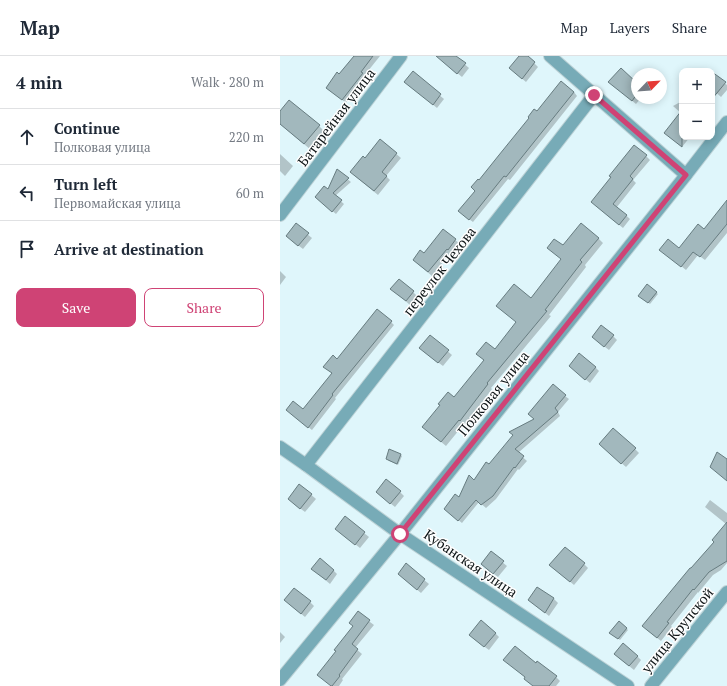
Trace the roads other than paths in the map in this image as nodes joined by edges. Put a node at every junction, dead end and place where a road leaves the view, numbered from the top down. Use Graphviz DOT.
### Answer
graph roads {
  1 [pos="402,56"];
  2 [pos="550,56"];
  3 [pos="594,95"];
  4 [pos="727,122"];
  5 [pos="686,175"];
  6 [pos="280,215"];
  7 [pos="280,447"];
  8 [pos="306,465"];
  9 [pos="400,534"];
  10 [pos="727,592"];
  11 [pos="280,680"];
  12 [pos="628,686"];
  13 [pos="651,686"];
  1 -- 6 [label="street, Батарейная улица"];
  2 -- 3 [label="street"];
  3 -- 5 [label="street"];
  3 -- 8 [label="street, переулок Чехова"];
  4 -- 5 [label="street, Полковая улица"];
  5 -- 9 [label="street, Полковая улица"];
  7 -- 8 [label="street, Кубанская улица"];
  8 -- 9 [label="street, Кубанская улица"];
  9 -- 11 [label="street, Полковая улица"];
  9 -- 12 [label="street, Кубанская улица"];
  10 -- 13 [label="street, улица Крупской"];
}
